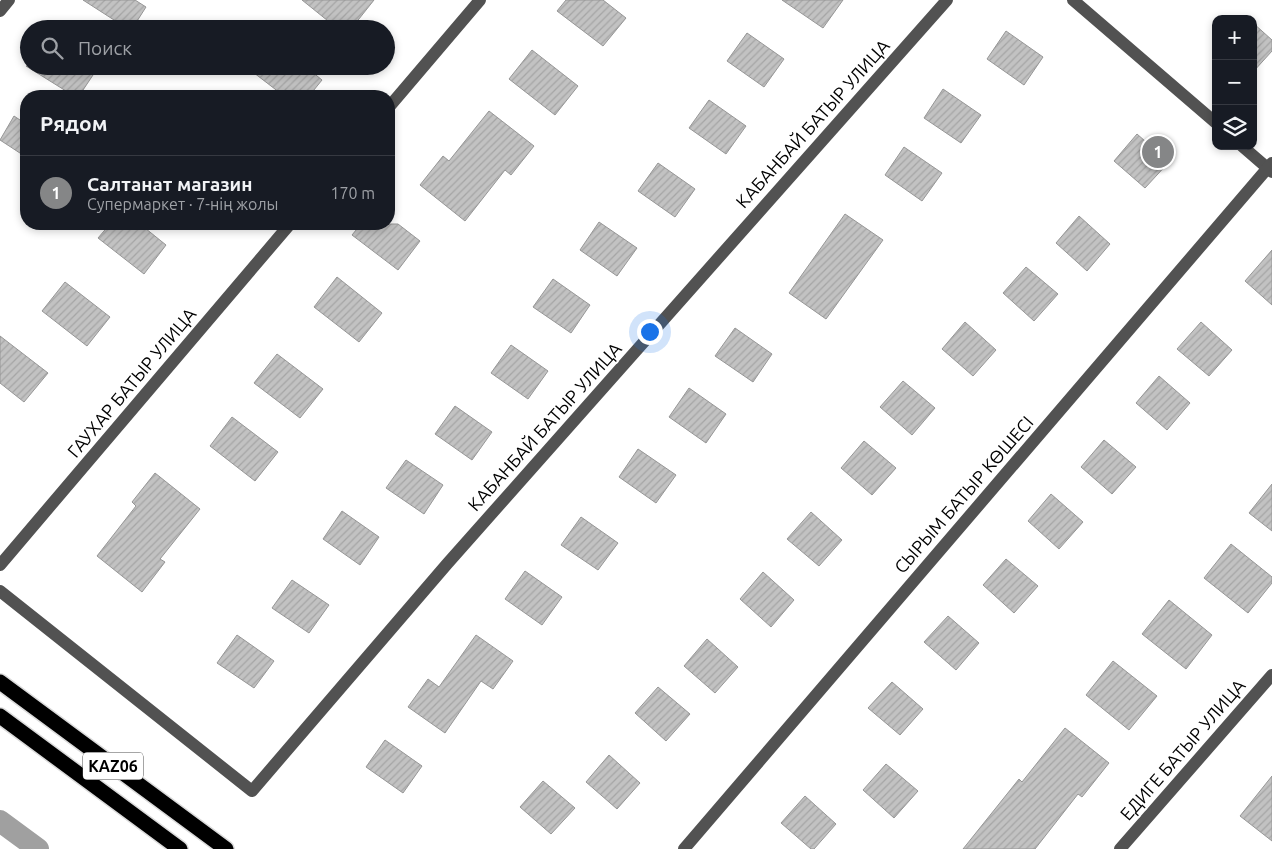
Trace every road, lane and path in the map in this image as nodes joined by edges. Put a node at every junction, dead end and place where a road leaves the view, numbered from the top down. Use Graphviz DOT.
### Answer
graph roads {
  1 [pos="9,0"];
  2 [pos="480,0"];
  3 [pos="947,0"];
  4 [pos="1073,0"];
  5 [pos="0,11"];
  6 [pos="395,100"];
  7 [pos="1212,121"];
  8 [pos="1247,150"];
  9 [pos="1271,168"];
  10 [pos="285,230"];
  11 [pos="0,566"];
  12 [pos="0,591"];
  13 [pos="1272,675"];
  14 [pos="0,682"];
  15 [pos="0,716"];
  16 [pos="180,849"];
  17 [pos="226,849"];
  18 [pos="684,849"];
  19 [pos="1120,849"];
  1 -- 5 [label="street"];
  2 -- 6 [label="street"];
  3 -- 12 [label="street, КАБАНБАЙ БАТЫР УЛИЦА"];
  4 -- 7 [label="street"];
  8 -- 9 [label="street"];
  9 -- 18 [label="street, СЫРЫМ БАТЫР КӨШЕСІ"];
  10 -- 11 [label="street, ГАУХАР БАТЫР УЛИЦА"];
  13 -- 19 [label="street, ЕДИГЕ БАТЫР УЛИЦА"];
  14 -- 17 [label="highway, KАZ06"];
  15 -- 16 [label="highway, KАZ06"];
}
